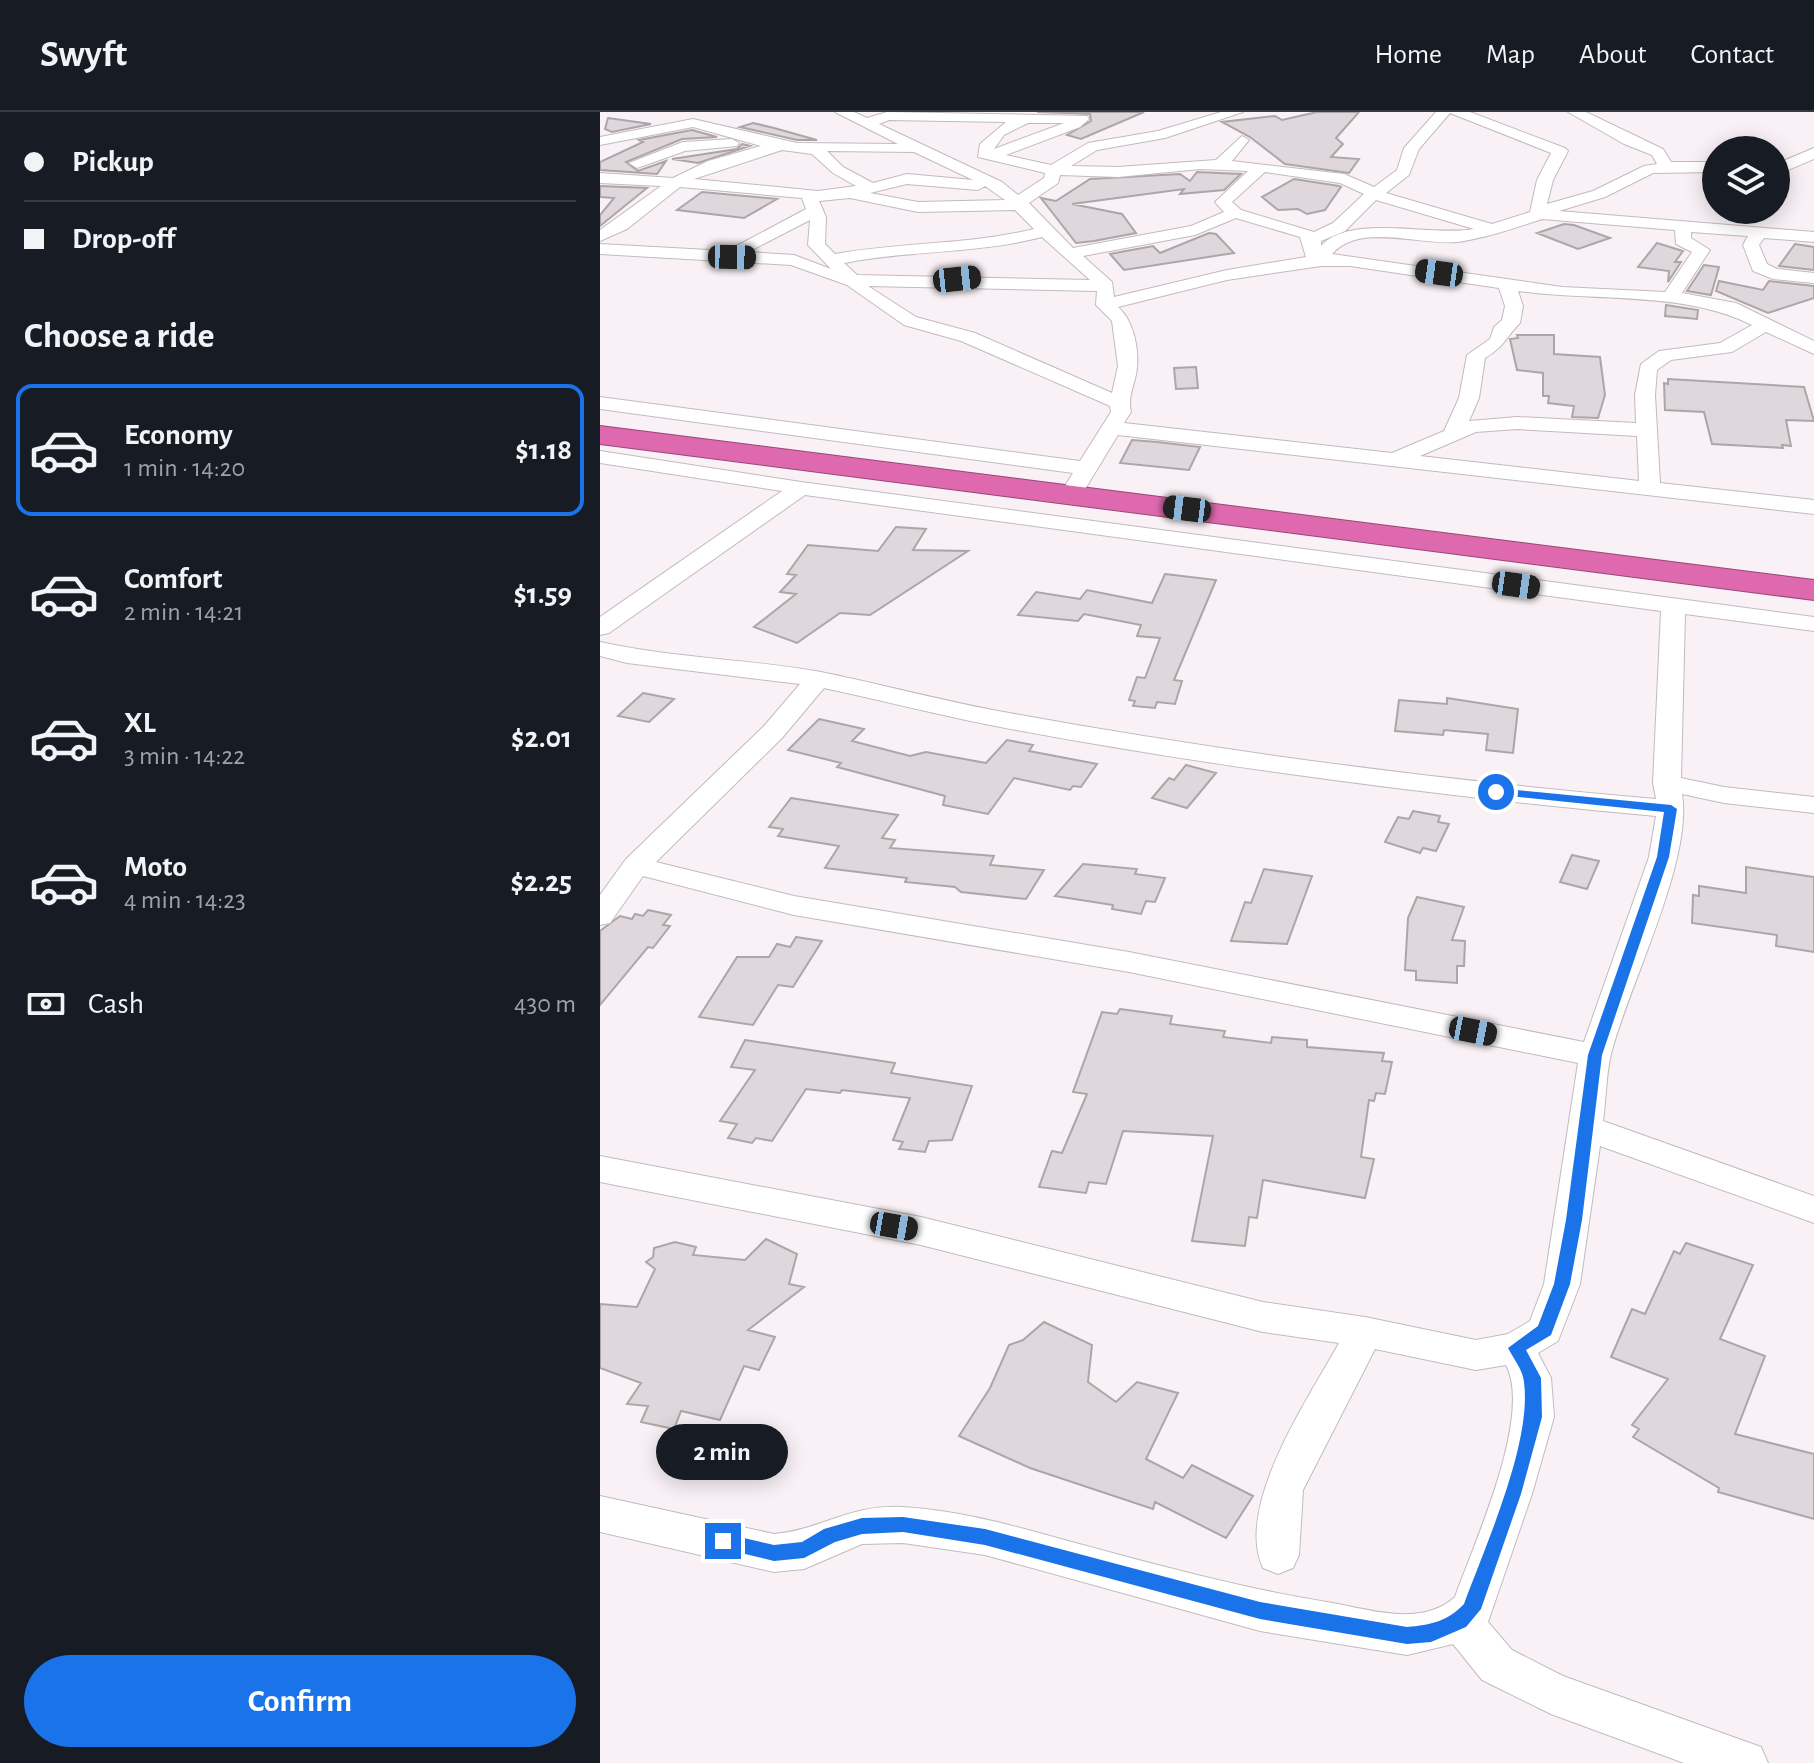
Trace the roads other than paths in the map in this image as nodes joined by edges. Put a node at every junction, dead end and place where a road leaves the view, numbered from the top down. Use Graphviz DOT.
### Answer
graph roads {
  1 [pos="842,112"];
  2 [pos="1098,112"];
  3 [pos="1236,112"];
  4 [pos="1444,112"];
  5 [pos="1457,112"];
  6 [pos="1575,112"];
  7 [pos="1035,115"];
  8 [pos="1473,115"];
  9 [pos="1082,119"];
  10 [pos="866,123"];
  11 [pos="652,129"];
  12 [pos="1242,140"];
  13 [pos="777,144"];
  14 [pos="645,145"];
  15 [pos="854,147"];
  16 [pos="923,149"];
  17 [pos="607,151"];
  18 [pos="1814,153"];
  19 [pos="990,156"];
  20 [pos="639,163"];
  21 [pos="953,163"];
  22 [pos="1664,163"];
  23 [pos="1790,163"];
  24 [pos="1221,164"];
  25 [pos="1702,166"];
  26 [pos="1262,167"];
  27 [pos="702,170"];
  28 [pos="1053,170"];
  29 [pos="912,177"];
  30 [pos="600,178"];
  31 [pos="668,182"];
  32 [pos="999,188"];
  33 [pos="845,189"];
  34 [pos="1374,194"];
  35 [pos="1020,204"];
  36 [pos="813,205"];
  37 [pos="1235,213"];
  38 [pos="1539,213"];
  39 [pos="1763,224"];
  40 [pos="1492,228"];
  41 [pos="1683,228"];
  42 [pos="816,230"];
  43 [pos="1041,232"];
  44 [pos="1756,234"];
  45 [pos="600,236"];
  46 [pos="1814,237"];
  47 [pos="1312,240"];
  48 [pos="600,249"];
  49 [pos="884,250"];
  50 [pos="721,257"];
  51 [pos="1050,258"];
  52 [pos="830,260"];
  53 [pos="1321,261"];
  54 [pos="1086,264"];
  55 [pos="1814,278"];
  56 [pos="853,281"];
  57 [pos="961,282"];
  58 [pos="1510,284"];
  59 [pos="1106,286"];
  60 [pos="1670,297"];
  61 [pos="1105,305"];
  62 [pos="1766,324"];
  63 [pos="1814,348"];
  64 [pos="600,403"];
  65 [pos="1119,403"];
  66 [pos="1114,428"];
  67 [pos="1646,430"];
  68 [pos="1454,431"];
  69 [pos="600,435"];
  70 [pos="600,457"];
  71 [pos="1388,461"];
  72 [pos="1080,482"];
  73 [pos="801,488"];
  74 [pos="1650,489"];
  75 [pos="1814,507"];
  76 [pos="1246,516"];
  77 [pos="1232,546"];
  78 [pos="1814,590"];
  79 [pos="1673,606"];
  80 [pos="1814,624"];
  81 [pos="600,628"];
  82 [pos="600,649"];
  83 [pos="817,680"];
  84 [pos="1669,796"];
  85 [pos="1814,805"];
  86 [pos="636,865"];
  87 [pos="600,916"];
  88 [pos="1595,1055"];
  89 [pos="1584,1127"];
  90 [pos="600,1169"];
  91 [pos="1814,1210"];
  92 [pos="1365,1332"];
  93 [pos="1516,1348"];
  94 [pos="600,1514"];
  95 [pos="1278,1555"];
  96 [pos="1460,1621"];
  97 [pos="1745,1763"];
  1 -- 10 [label="street"];
  2 -- 9 [label="street"];
  3 -- 28 [label="street"];
  4 -- 34 [label="street"];
  5 -- 8 [label="street"];
  6 -- 22 [label="street"];
  7 -- 9 [label="street"];
  7 -- 10 [label="street"];
  7 -- 19 [label="street"];
  8 -- 38 [label="street"];
  9 -- 19 [label="street"];
  10 -- 16 [label="street"];
  11 -- 13 [label="street"];
  11 -- 14 [label="street"];
  11 -- 17 [label="street"];
  12 -- 24 [label="street"];
  13 -- 15 [label="street"];
  13 -- 20 [label="street"];
  13 -- 27 [label="street"];
  13 -- 33 [label="street"];
  15 -- 16 [label="street"];
  15 -- 29 [label="street"];
  16 -- 21 [label="street"];
  17 -- 20 [label="street"];
  18 -- 23 [label="street"];
  19 -- 21 [label="street"];
  19 -- 28 [label="street"];
  20 -- 27 [label="street"];
  20 -- 31 [label="street"];
  21 -- 29 [label="street"];
  21 -- 32 [label="street"];
  24 -- 26 [label="street"];
  24 -- 28 [label="street"];
  25 -- 38 [label="street"];
  26 -- 34 [label="street"];
  26 -- 37 [label="street"];
  27 -- 31 [label="street"];
  28 -- 35 [label="street"];
  29 -- 32 [label="street"];
  29 -- 33 [label="street"];
  29 -- 33 [label="street"];
  30 -- 31 [label="street"];
  31 -- 36 [label="street"];
  31 -- 45 [label="street"];
  32 -- 35 [label="street"];
  33 -- 35 [label="street"];
  33 -- 36 [label="street"];
  34 -- 40 [label="street"];
  34 -- 47 [label="street"];
  35 -- 51 [label="street"];
  36 -- 42 [label="street"];
  36 -- 50 [label="street"];
  37 -- 47 [label="street"];
  37 -- 51 [label="street"];
  38 -- 40 [label="street"];
  38 -- 41 [label="street"];
  39 -- 44 [label="street"];
  40 -- 53 [label="street"];
  41 -- 44 [label="street"];
  41 -- 60 [label="street"];
  42 -- 49 [label="street"];
  42 -- 52 [label="street"];
  43 -- 49 [label="street"];
  44 -- 46 [label="street"];
  44 -- 55 [label="street"];
  47 -- 53 [label="street"];
  48 -- 50 [label="street"];
  49 -- 52 [label="street"];
  49 -- 57 [label="street"];
  50 -- 56 [label="street"];
  51 -- 54 [label="street"];
  51 -- 54 [label="street"];
  51 -- 57 [label="street"];
  52 -- 56 [label="street"];
  53 -- 58 [label="street"];
  53 -- 61 [label="street"];
  54 -- 59 [label="street"];
  56 -- 57 [label="street"];
  56 -- 65 [label="street"];
  57 -- 59 [label="street"];
  58 -- 60 [label="street"];
  58 -- 68 [label="street"];
  59 -- 61 [label="street"];
  60 -- 62 [label="street"];
  61 -- 65 [label="street"];
  62 -- 63 [label="street"];
  62 -- 67 [label="street"];
  64 -- 72 [label="street"];
  65 -- 66 [label="street"];
  66 -- 71 [label="street"];
  66 -- 72 [label="street"];
  67 -- 68 [label="street"];
  67 -- 74 [label="street"];
  68 -- 71 [label="street"];
  69 -- 72 [label="highway"];
  70 -- 73 [label="street"];
  71 -- 74 [label="street"];
  72 -- 76 [label="highway"];
  73 -- 77 [label="street"];
  73 -- 81 [label="street"];
  74 -- 75 [label="street"];
  76 -- 77 [label="street"];
  76 -- 78 [label="highway"];
  77 -- 79 [label="street"];
  79 -- 80 [label="street"];
  79 -- 84 [label="street"];
  82 -- 83 [label="street"];
  83 -- 84 [label="street"];
  83 -- 86 [label="street"];
  84 -- 85 [label="street"];
  84 -- 88 [label="street"];
  86 -- 87 [label="street"];
  86 -- 88 [label="street"];
  88 -- 89 [label="street"];
  89 -- 91 [label="street"];
  89 -- 93 [label="street"];
  90 -- 92 [label="street"];
  92 -- 93 [label="street"];
  92 -- 95 [label="street"];
  93 -- 96 [label="street"];
  94 -- 96 [label="street"];
  96 -- 97 [label="street"];
}
